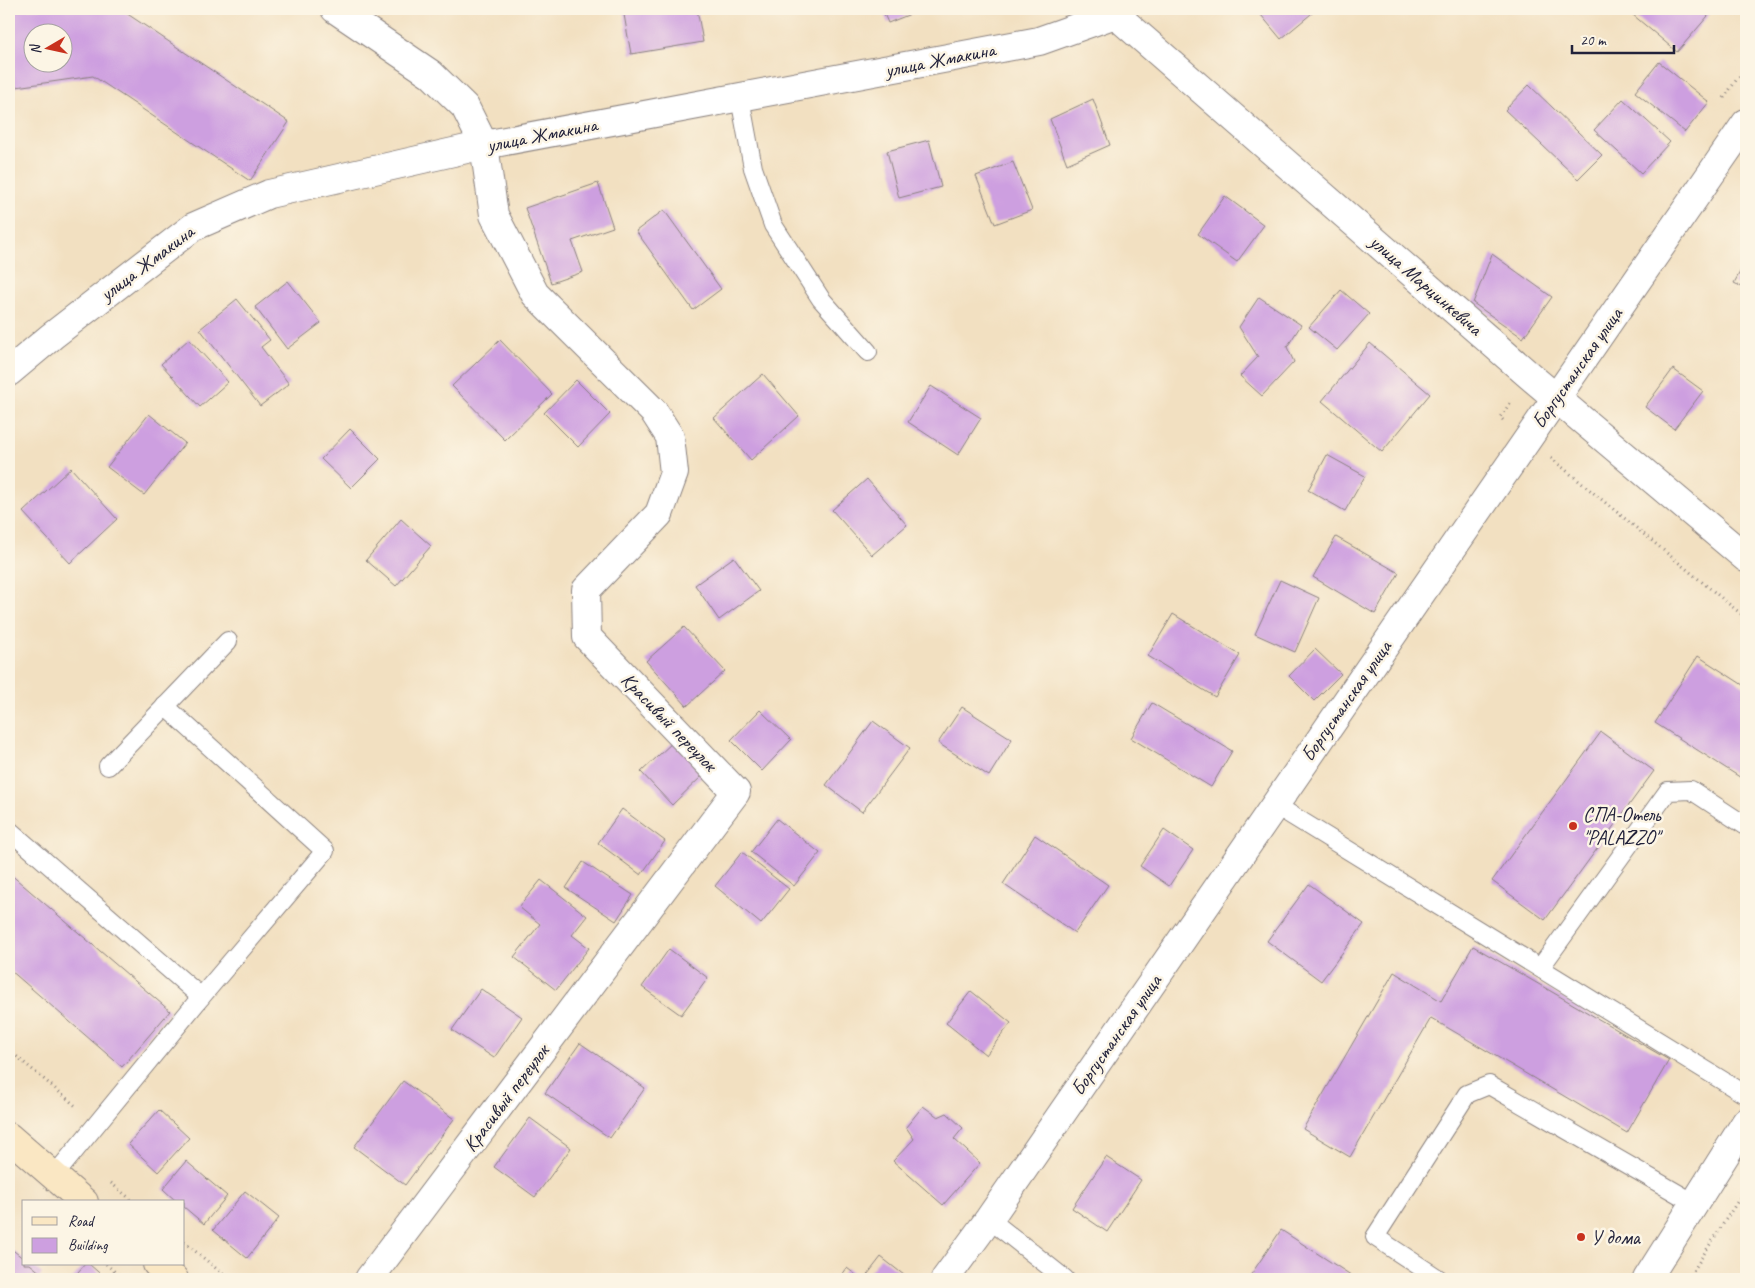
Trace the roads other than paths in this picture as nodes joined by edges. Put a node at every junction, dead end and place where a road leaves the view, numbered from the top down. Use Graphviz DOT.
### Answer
graph roads {
  1 [pos="336,9"];
  2 [pos="1116,10"];
  3 [pos="740,98"];
  4 [pos="1746,123"];
  5 [pos="484,145"];
  6 [pos="868,352"];
  7 [pos="9,372"];
  8 [pos="1556,398"];
  9 [pos="1746,558"];
  10 [pos="228,641"];
  11 [pos="165,706"];
  12 [pos="108,766"];
  13 [pos="1274,805"];
  14 [pos="1746,826"];
  15 [pos="9,830"];
  16 [pos="1540,968"];
  17 [pos="201,997"];
  18 [pos="1746,1095"];
  19 [pos="1746,1122"];
  20 [pos="9,1138"];
  21 [pos="54,1176"];
  22 [pos="82,1200"];
  23 [pos="1694,1203"];
  24 [pos="989,1219"];
  25 [pos="159,1266"];
  26 [pos="174,1279"];
  27 [pos="369,1279"];
  28 [pos="945,1279"];
  29 [pos="1066,1279"];
  30 [pos="1439,1279"];
  31 [pos="1647,1279"];
  1 -- 5 [label="street"];
  2 -- 3 [label="street, улица Жмакина"];
  2 -- 8 [label="street, улица Марцинкевича"];
  3 -- 5 [label="street, улица Жмакина"];
  3 -- 6 [label="lane"];
  4 -- 8 [label="street, Боргустанская улица"];
  5 -- 7 [label="street, улица Жмакина"];
  5 -- 27 [label="street, Красивый переулок"];
  8 -- 9 [label="street, улица Марцинкевича"];
  8 -- 13 [label="street, Боргустанская улица"];
  10 -- 11 [label="lane"];
  11 -- 12 [label="lane"];
  11 -- 17 [label="lane"];
  13 -- 16 [label="lane"];
  13 -- 24 [label="street, Боргустанская улица"];
  14 -- 16 [label="lane"];
  15 -- 17 [label="lane"];
  16 -- 18 [label="lane"];
  17 -- 21 [label="lane"];
  19 -- 23 [label="street"];
  20 -- 21 [label="main road"];
  21 -- 22 [label="main road"];
  23 -- 30 [label="lane"];
  23 -- 31 [label="street"];
  24 -- 28 [label="street, Боргустанская улица"];
  24 -- 29 [label="lane"];
  25 -- 26 [label="main road"];
}
